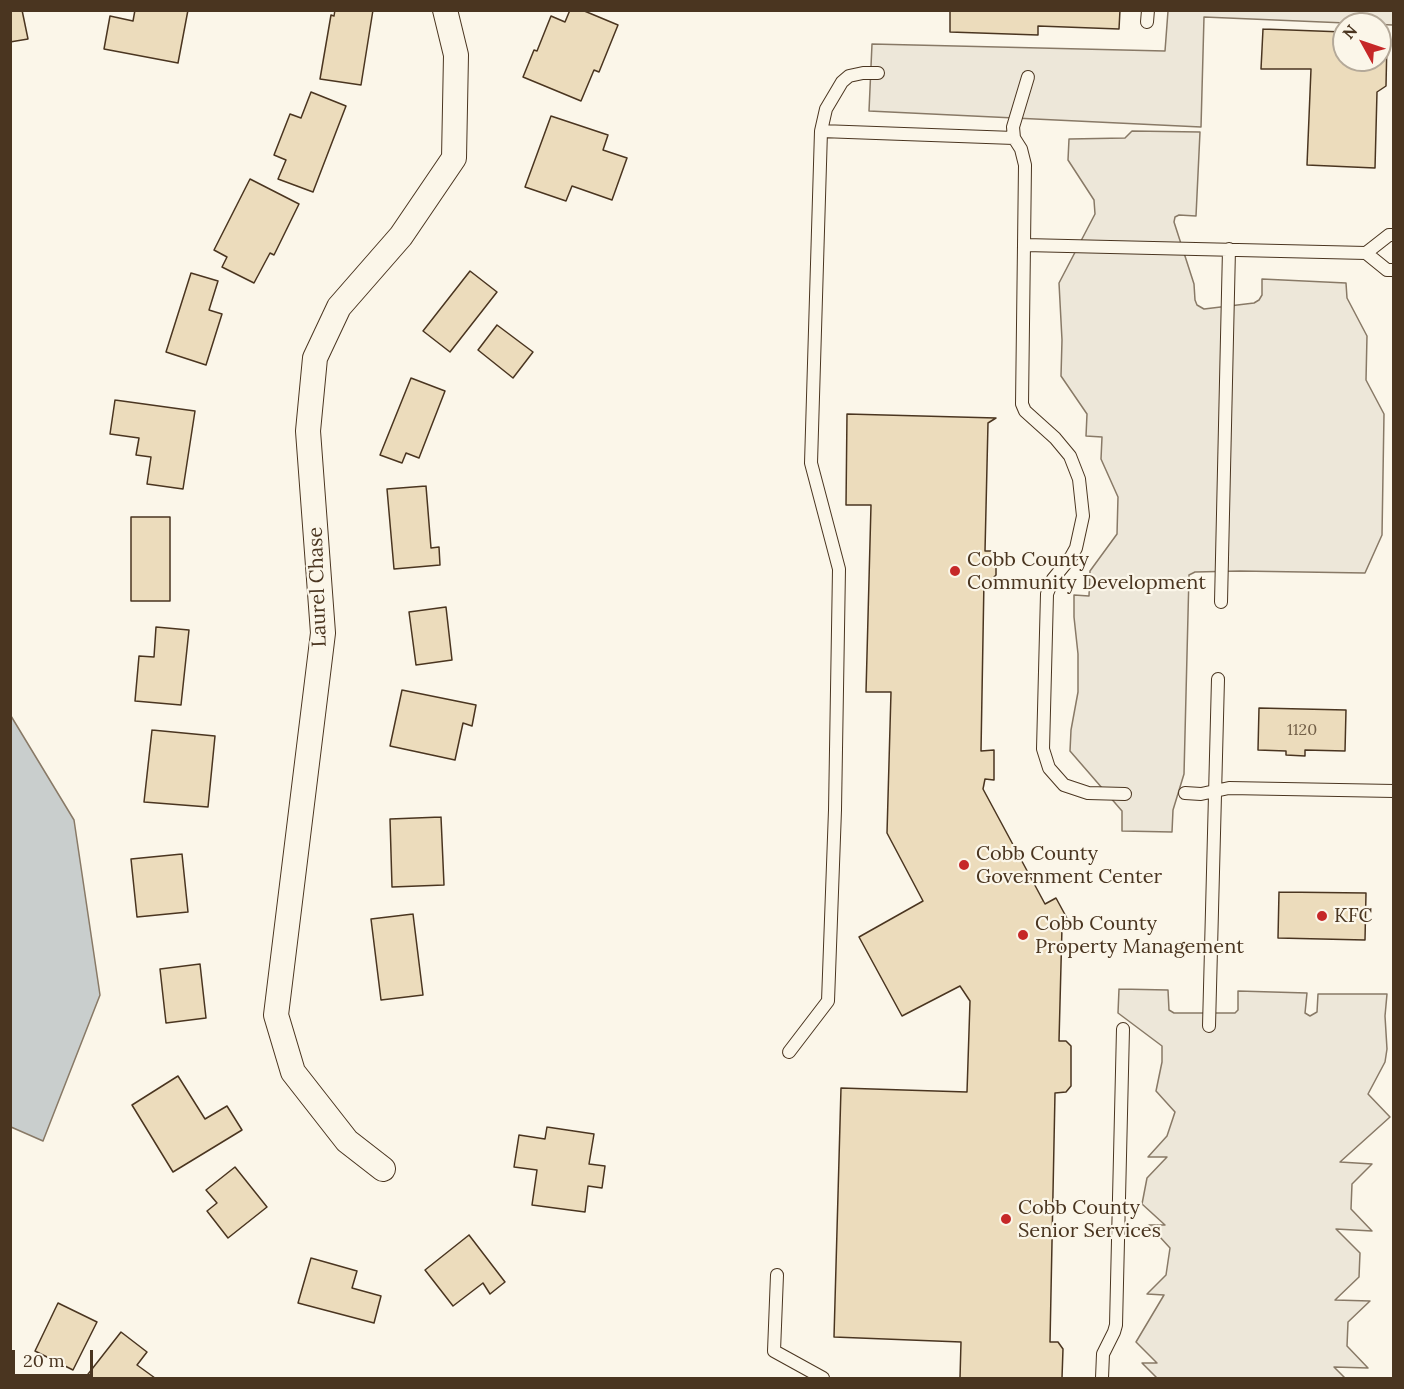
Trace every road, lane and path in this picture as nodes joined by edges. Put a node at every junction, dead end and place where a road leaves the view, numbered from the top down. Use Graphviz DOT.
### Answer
graph roads {
  1 [pos="445,10"];
  2 [pos="878,73"];
  3 [pos="1028,77"];
  4 [pos="821,131"];
  5 [pos="1014,138"];
  6 [pos="1394,235"];
  7 [pos="1024,245"];
  8 [pos="1229,249"];
  9 [pos="1366,253"];
  10 [pos="1394,270"];
  11 [pos="1221,602"];
  12 [pos="1218,679"];
  13 [pos="1215,791"];
  14 [pos="1394,791"];
  15 [pos="1125,794"];
  16 [pos="1185,794"];
  17 [pos="1209,1026"];
  18 [pos="1123,1029"];
  19 [pos="789,1052"];
  20 [pos="383,1169"];
  21 [pos="777,1275"];
  22 [pos="823,1378"];
  23 [pos="1102,1378"];
  1 -- 20 [label="street, Laurel Chase"];
  2 -- 4 [label="lane"];
  3 -- 5 [label="lane"];
  4 -- 5 [label="lane"];
  4 -- 19 [label="lane"];
  5 -- 7 [label="lane"];
  6 -- 9 [label="lane"];
  7 -- 8 [label="lane"];
  7 -- 15 [label="lane"];
  8 -- 9 [label="lane"];
  8 -- 11 [label="lane"];
  9 -- 10 [label="lane"];
  12 -- 13 [label="lane"];
  13 -- 14 [label="lane"];
  13 -- 16 [label="lane"];
  13 -- 17 [label="lane"];
  18 -- 23 [label="lane"];
  21 -- 22 [label="lane"];
}
